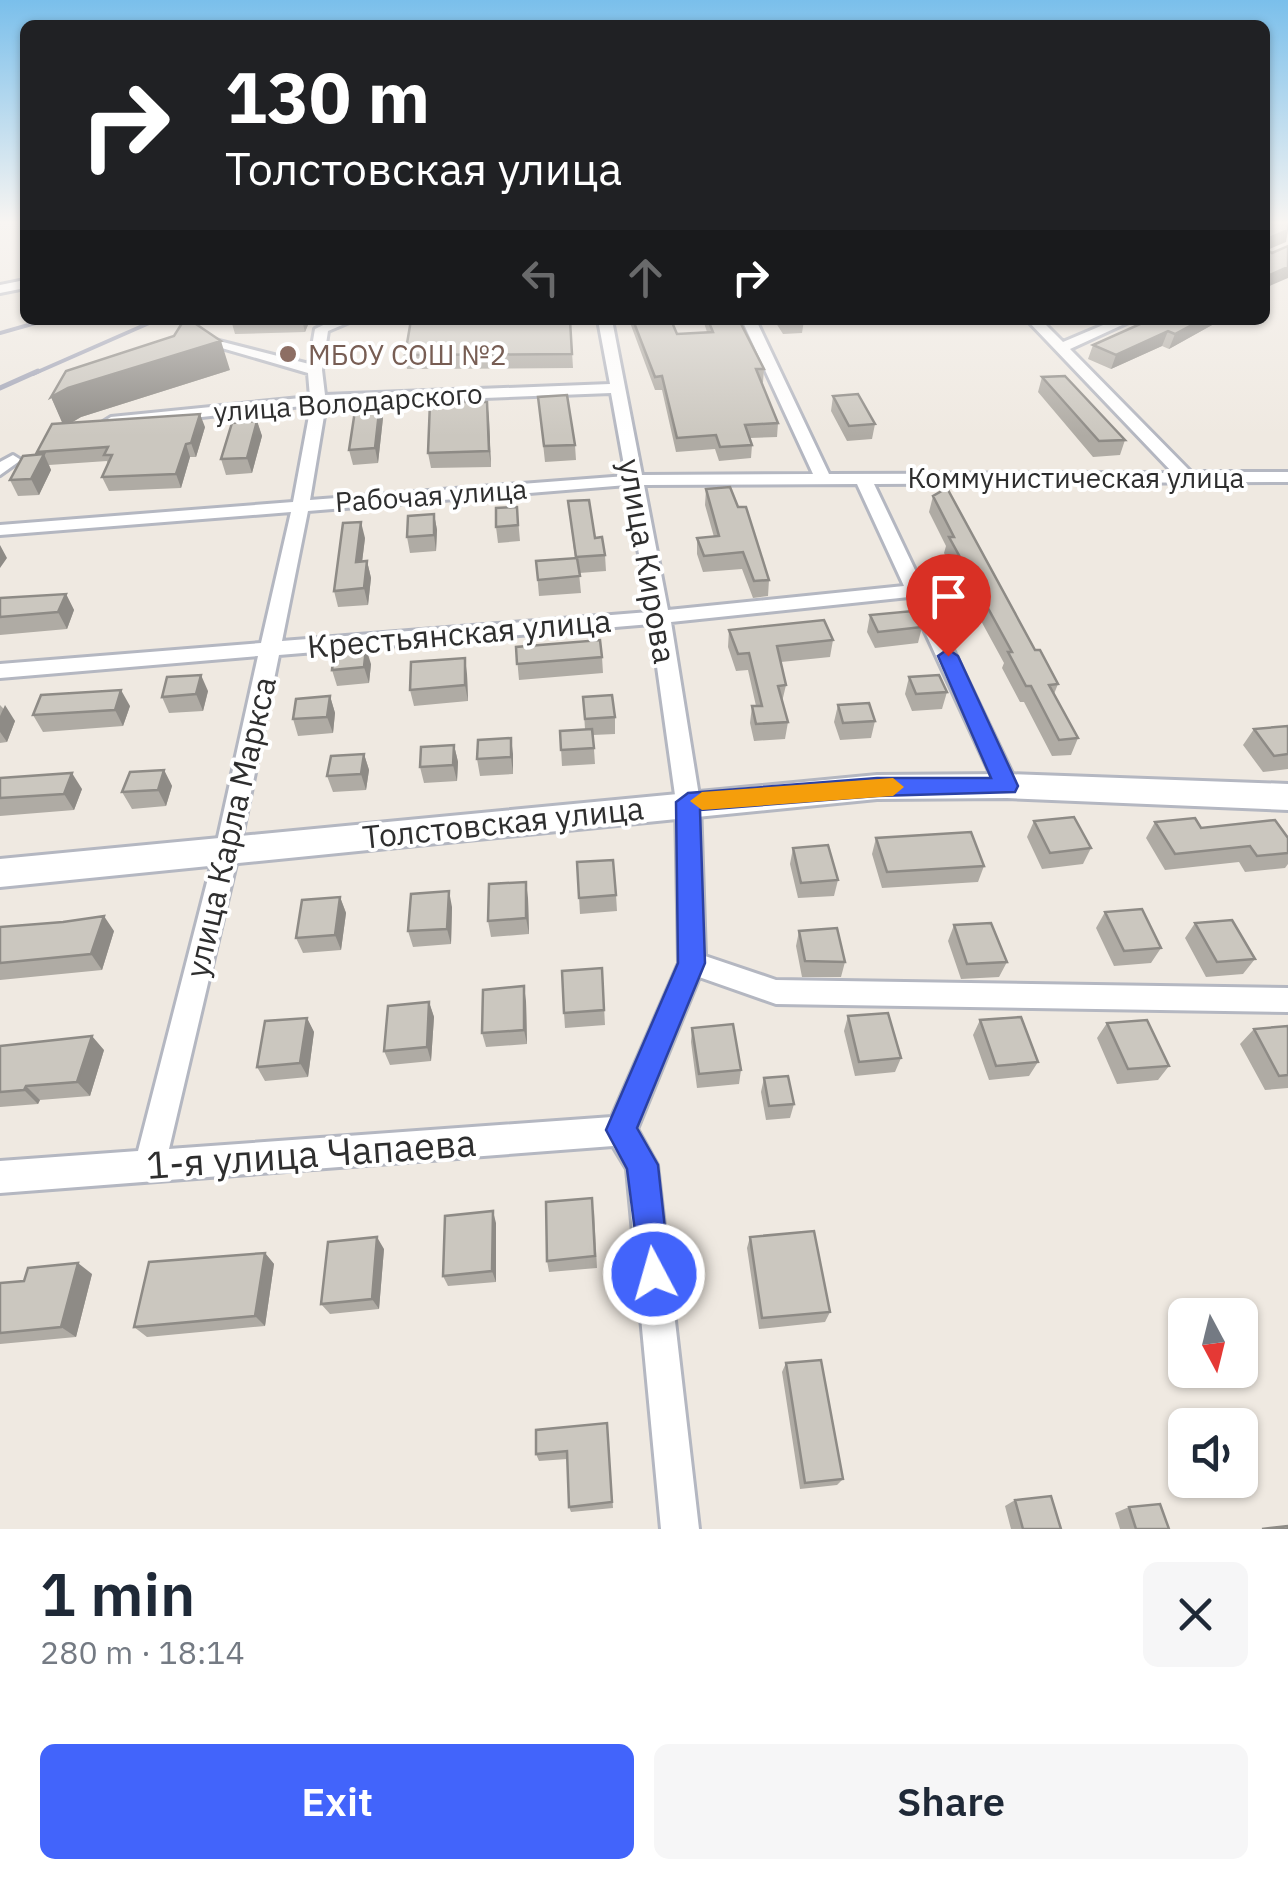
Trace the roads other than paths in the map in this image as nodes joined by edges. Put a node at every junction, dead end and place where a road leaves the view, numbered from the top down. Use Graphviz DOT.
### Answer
graph roads {
  1 [pos="335,325"];
  2 [pos="606,325"];
  3 [pos="750,325"];
  4 [pos="1039,325"];
  5 [pos="1115,325"];
  6 [pos="215,344"];
  7 [pos="1062,348"];
  8 [pos="315,370"];
  9 [pos="616,388"];
  10 [pos="320,400"];
  11 [pos="100,424"];
  12 [pos="822,476"];
  13 [pos="1184,476"];
  14 [pos="1288,476"];
  15 [pos="863,479"];
  16 [pos="633,480"];
  17 [pos="301,505"];
  18 [pos="0,530"];
  19 [pos="918,590"];
  20 [pos="660,617"];
  21 [pos="271,648"];
  22 [pos="0,671"];
  23 [pos="1007,786"];
  24 [pos="1288,796"];
  25 [pos="688,802"];
  26 [pos="226,851"];
  27 [pos="0,872"];
  28 [pos="692,963"];
  29 [pos="1288,1000"];
  30 [pos="621,1130"];
  31 [pos="150,1164"];
  32 [pos="0,1177"];
  33 [pos="680,1529"];
  1 -- 8 [label="street, улица Карла Маркса"];
  2 -- 9 [label="street, улица Кирова"];
  3 -- 12 [label="street"];
  4 -- 7 [label="street"];
  5 -- 7 [label="street"];
  6 -- 8 [label="street"];
  7 -- 13 [label="street"];
  8 -- 10 [label="street, улица Карла Маркса"];
  9 -- 10 [label="street, улица Володарского"];
  9 -- 16 [label="street, улица Кирова"];
  10 -- 11 [label="street, улица Володарского"];
  10 -- 17 [label="street, улица Карла Маркса"];
  12 -- 15 [label="street, Рабочая улица"];
  12 -- 16 [label="street, Рабочая улица"];
  13 -- 14 [label="street, Коммунистическая улица"];
  13 -- 15 [label="street, Коммунистическая улица"];
  15 -- 19 [label="street"];
  16 -- 17 [label="street, Рабочая улица"];
  16 -- 20 [label="street, улица Кирова"];
  17 -- 18 [label="street, Рабочая улица"];
  17 -- 21 [label="street, улица Карла Маркса"];
  19 -- 20 [label="street, Крестьянская улица"];
  19 -- 23 [label="street"];
  20 -- 21 [label="street, Крестьянская улица"];
  20 -- 25 [label="street, улица Кирова"];
  21 -- 22 [label="street, Крестьянская улица"];
  21 -- 26 [label="street, улица Карла Маркса"];
  23 -- 24 [label="main road, Толстовская улица"];
  23 -- 25 [label="main road, Толстовская улица"];
  25 -- 26 [label="main road, Толстовская улица"];
  25 -- 28 [label="street, улица Кирова"];
  26 -- 27 [label="main road, Толстовская улица"];
  26 -- 31 [label="street, улица Карла Маркса"];
  28 -- 29 [label="street"];
  28 -- 30 [label="street"];
  30 -- 31 [label="street, 1-я улица Чапаева"];
  30 -- 33 [label="street"];
  31 -- 32 [label="street, 1-я улица Чапаева"];
}
